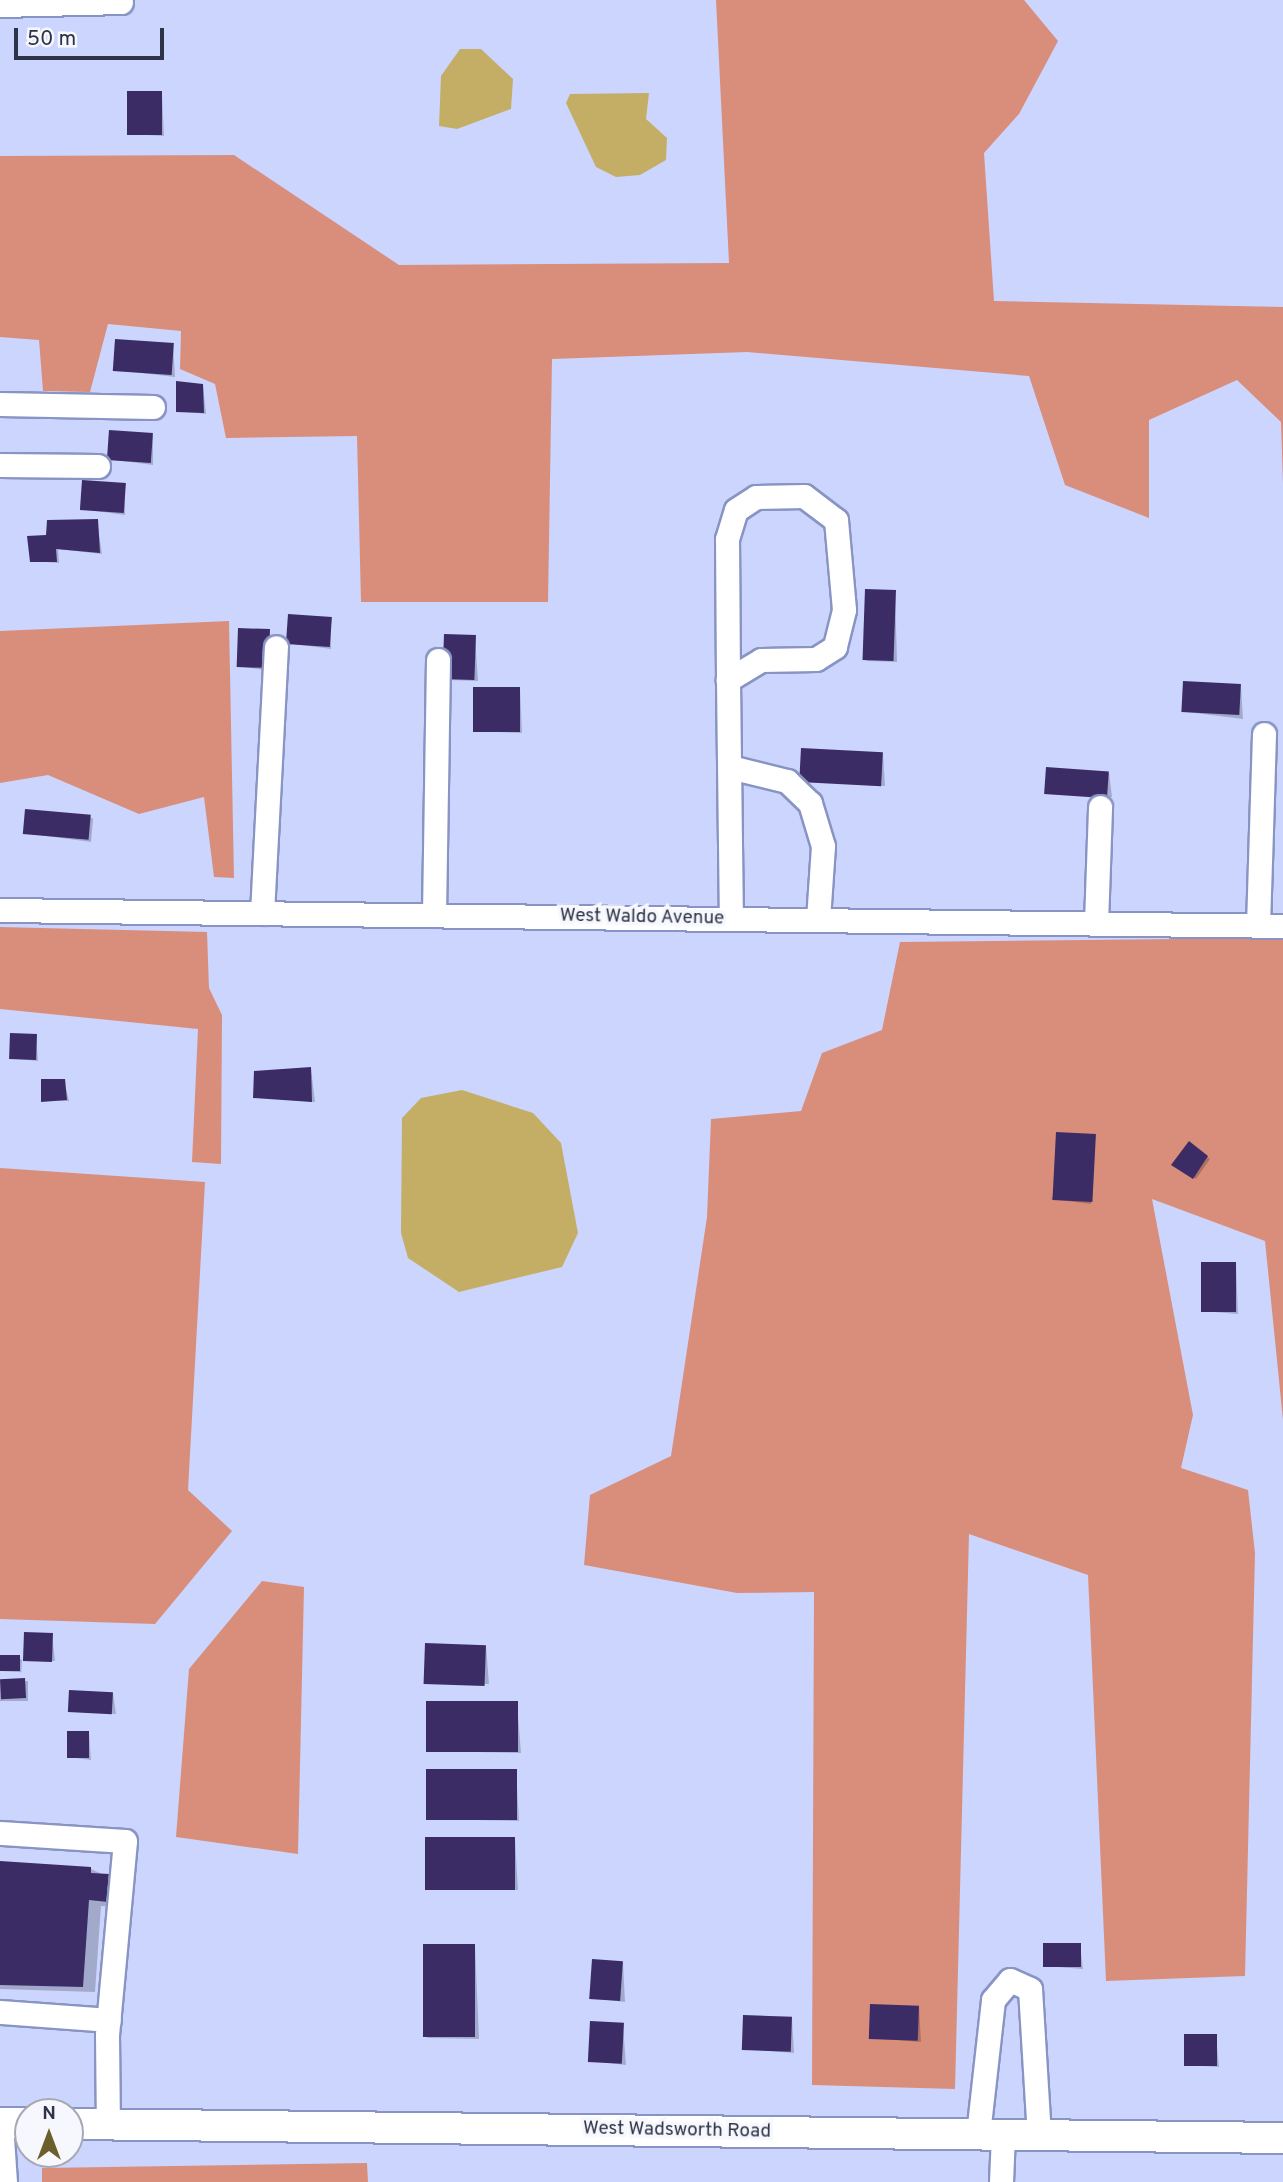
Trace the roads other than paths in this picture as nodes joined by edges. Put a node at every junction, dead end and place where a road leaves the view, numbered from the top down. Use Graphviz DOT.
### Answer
graph roads {
  1 [pos="121,2"];
  2 [pos="0,5"];
  3 [pos="0,404"];
  4 [pos="153,407"];
  5 [pos="0,465"];
  6 [pos="98,466"];
  7 [pos="276,647"];
  8 [pos="438,660"];
  9 [pos="727,680"];
  10 [pos="1264,734"];
  11 [pos="730,767"];
  12 [pos="1100,807"];
  13 [pos="0,910"];
  14 [pos="262,913"];
  15 [pos="434,915"];
  16 [pos="731,919"];
  17 [pos="818,920"];
  18 [pos="1096,923"];
  19 [pos="1258,925"];
  20 [pos="1283,926"];
  21 [pos="0,1833"];
  22 [pos="0,2011"];
  23 [pos="108,2020"];
  24 [pos="10,2123"];
  25 [pos="84,2124"];
  26 [pos="108,2124"];
  27 [pos="990,2134"];
  28 [pos="1039,2135"];
  29 [pos="1283,2138"];
  30 [pos="5,2182"];
  31 [pos="1001,2182"];
  1 -- 2 [label="street"];
  3 -- 4 [label="street"];
  5 -- 6 [label="street"];
  7 -- 14 [label="street"];
  8 -- 15 [label="street"];
  9 -- 9 [label="street"];
  9 -- 11 [label="street"];
  10 -- 19 [label="street"];
  11 -- 16 [label="street"];
  11 -- 17 [label="street"];
  12 -- 18 [label="street"];
  13 -- 14 [label="street, West Waldo Avenue"];
  14 -- 15 [label="street, West Waldo Avenue"];
  15 -- 16 [label="street, West Waldo Avenue"];
  16 -- 17 [label="street, West Waldo Avenue"];
  17 -- 18 [label="street, West Waldo Avenue"];
  18 -- 19 [label="street, West Waldo Avenue"];
  19 -- 20 [label="street, West Waldo Avenue"];
  21 -- 23 [label="street"];
  22 -- 23 [label="street"];
  23 -- 26 [label="street"];
  24 -- 30 [label="street"];
  25 -- 26 [label="main road, West Wadsworth Road"];
  26 -- 27 [label="main road, West Wadsworth Road"];
  27 -- 28 [label="main road, West Wadsworth Road"];
  27 -- 28 [label="street"];
  27 -- 31 [label="street"];
  28 -- 29 [label="main road, West Wadsworth Road"];
}
